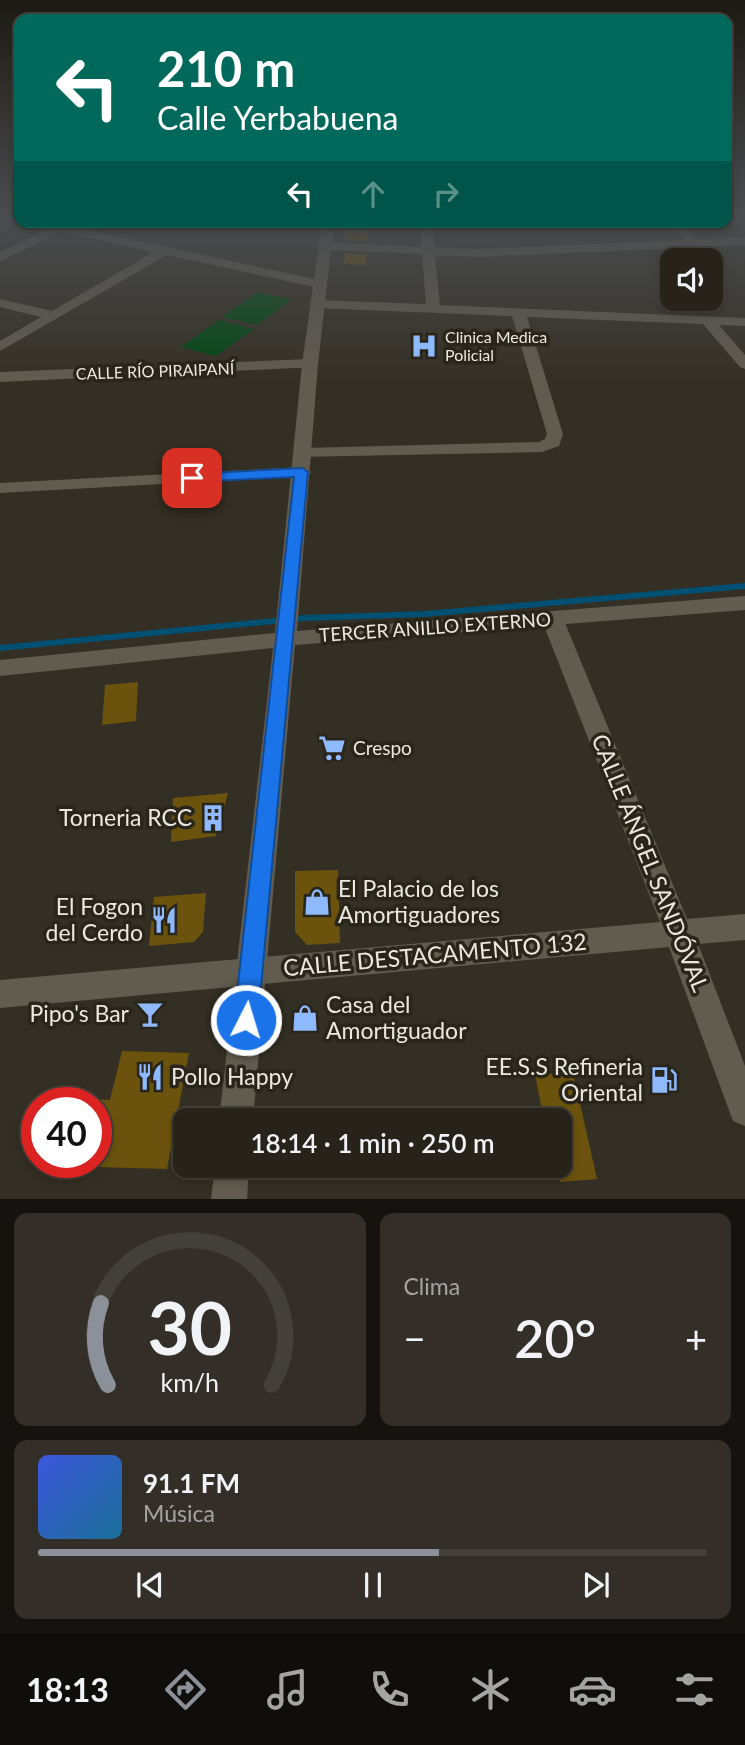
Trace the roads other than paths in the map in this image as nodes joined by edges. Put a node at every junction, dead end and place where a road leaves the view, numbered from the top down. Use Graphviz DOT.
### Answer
graph roads {
  1 [pos="129,272"];
  2 [pos="262,272"];
  3 [pos="321,272"];
  4 [pos="430,272"];
  5 [pos="318,284"];
  6 [pos="0,303"];
  7 [pos="316,304"];
  8 [pos="433,309"];
  9 [pos="518,312"];
  10 [pos="54,316"];
  11 [pos="708,321"];
  12 [pos="745,322"];
  13 [pos="0,347"];
  14 [pos="310,364"];
  15 [pos="745,364"];
  16 [pos="0,377"];
  17 [pos="302,463"];
  18 [pos="0,488"];
  19 [pos="745,603"];
  20 [pos="552,618"];
  21 [pos="285,633"];
  22 [pos="0,668"];
  23 [pos="745,927"];
  24 [pos="679,934"];
  25 [pos="251,971"];
  26 [pos="0,994"];
  27 [pos="237,1108"];
  28 [pos="745,1110"];
  29 [pos="231,1178"];
  30 [pos="229,1199"];
  1 -- 10 [label="street"];
  2 -- 5 [label="street"];
  3 -- 5 [label="street"];
  4 -- 8 [label="street"];
  5 -- 7 [label="street"];
  6 -- 10 [label="street"];
  7 -- 8 [label="street"];
  7 -- 14 [label="street"];
  8 -- 9 [label="street"];
  9 -- 11 [label="street"];
  9 -- 17 [label="street"];
  10 -- 13 [label="street"];
  11 -- 12 [label="street"];
  11 -- 15 [label="street"];
  14 -- 16 [label="street, CALLE RÍO PIRAIPANÍ"];
  14 -- 17 [label="street"];
  17 -- 18 [label="street"];
  17 -- 21 [label="street"];
  19 -- 20 [label="street, TERCER ANILLO EXTERNO"];
  20 -- 21 [label="street, TERCER ANILLO EXTERNO"];
  20 -- 24 [label="street, CALLE ÁNGEL SANDÓVAL"];
  21 -- 22 [label="street, TERCER ANILLO EXTERNO"];
  21 -- 25 [label="street"];
  23 -- 24 [label="street, CALLE DESTACAMENTO 132"];
  24 -- 25 [label="street, CALLE DESTACAMENTO 132"];
  24 -- 28 [label="street, CALLE ÁNGEL SANDÓVAL"];
  25 -- 26 [label="street, CALLE DESTACAMENTO 132"];
  25 -- 27 [label="street"];
  29 -- 30 [label="street"];
}
